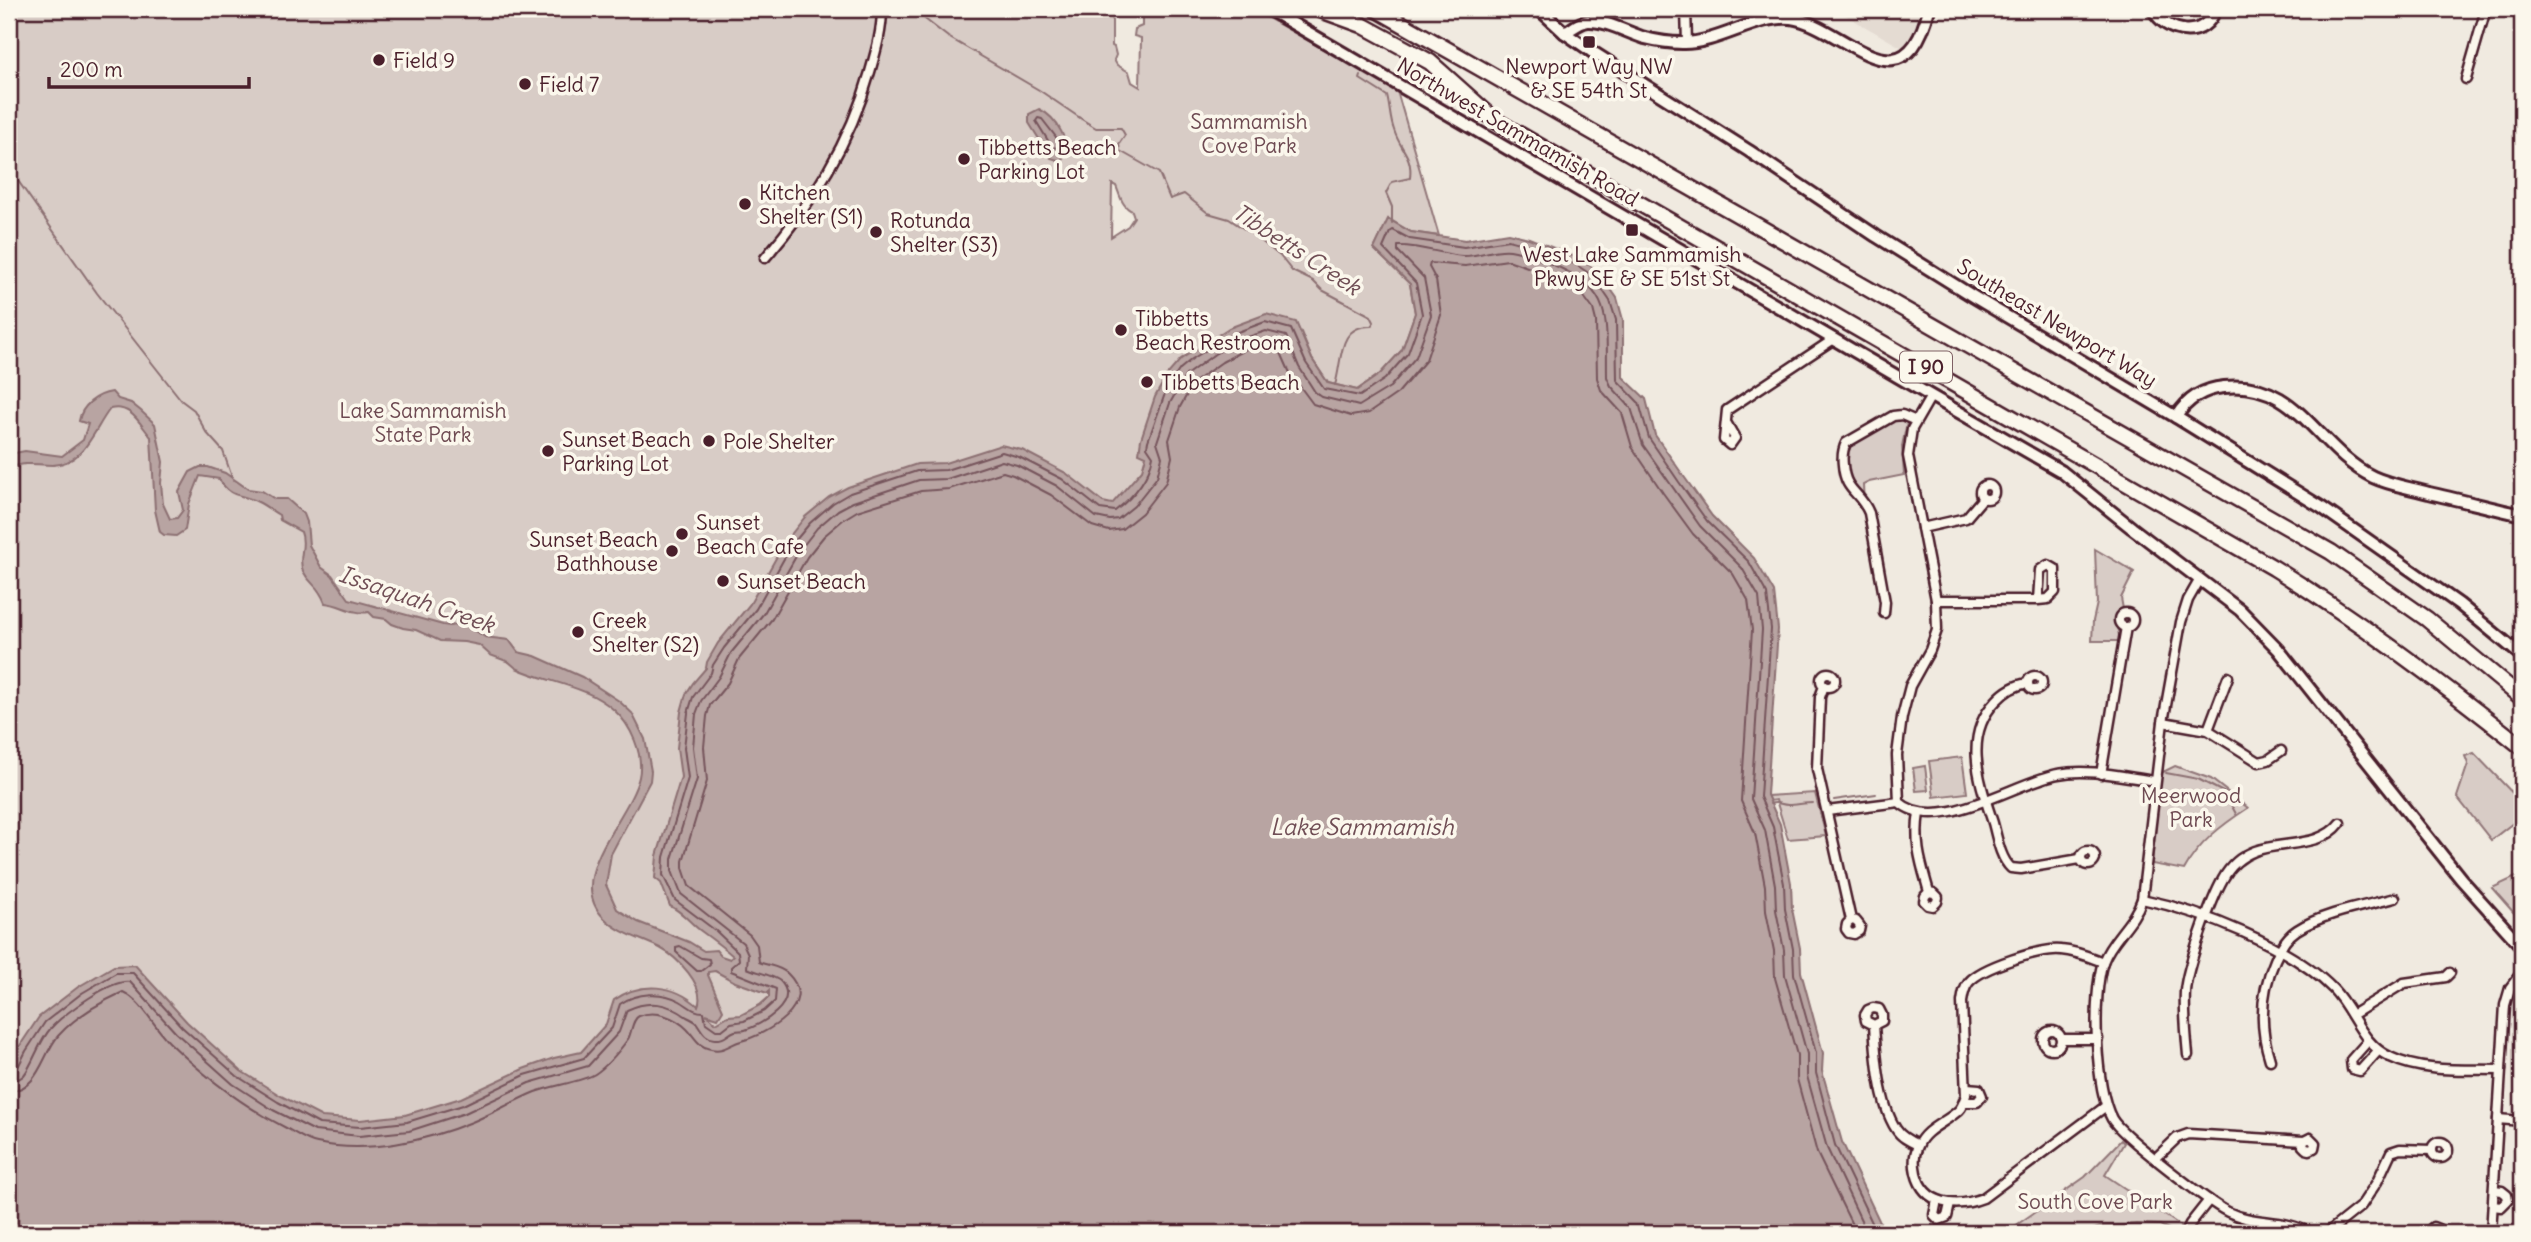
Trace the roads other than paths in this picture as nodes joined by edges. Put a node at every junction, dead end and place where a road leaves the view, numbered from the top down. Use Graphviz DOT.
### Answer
graph roads {
  1 [pos="882,9"];
  2 [pos="1268,9"];
  3 [pos="1318,9"];
  4 [pos="1376,9"];
  5 [pos="1539,9"];
  6 [pos="1686,9"];
  7 [pos="1929,9"];
  8 [pos="2154,9"];
  9 [pos="2215,9"];
  10 [pos="2486,9"];
  11 [pos="1565,33"];
  12 [pos="1687,43"];
  13 [pos="2466,79"];
  14 [pos="765,258"];
  15 [pos="1834,339"];
  16 [pos="1931,396"];
  17 [pos="2176,417"];
  18 [pos="1916,421"];
  19 [pos="1727,424"];
  20 [pos="1983,498"];
  21 [pos="2522,515"];
  22 [pos="1922,528"];
  23 [pos="2200,579"];
  24 [pos="1936,600"];
  25 [pos="2038,600"];
  26 [pos="1884,613"];
  27 [pos="2126,627"];
  28 [pos="2522,656"];
  29 [pos="2228,677"];
  30 [pos="2028,683"];
  31 [pos="1824,686"];
  32 [pos="2522,698"];
  33 [pos="2163,722"];
  34 [pos="2208,730"];
  35 [pos="2522,747"];
  36 [pos="2281,751"];
  37 [pos="2101,774"];
  38 [pos="2155,781"];
  39 [pos="1985,800"];
  40 [pos="1899,802"];
  41 [pos="1827,811"];
  42 [pos="1919,813"];
  43 [pos="2340,823"];
  44 [pos="2080,859"];
  45 [pos="1929,892"];
  46 [pos="2395,898"];
  47 [pos="2142,899"];
  48 [pos="2207,919"];
  49 [pos="1851,920"];
  50 [pos="2522,947"];
  51 [pos="2279,950"];
  52 [pos="2104,962"];
  53 [pos="2450,972"];
  54 [pos="2522,972"];
  55 [pos="2351,1015"];
  56 [pos="1874,1025"];
  57 [pos="2098,1039"];
  58 [pos="2061,1040"];
  59 [pos="2368,1041"];
  60 [pos="2378,1051"];
  61 [pos="2188,1055"];
  62 [pos="2270,1060"];
  63 [pos="2501,1070"];
  64 [pos="1967,1088"];
  65 [pos="1964,1102"];
  66 [pos="2106,1106"];
  67 [pos="2498,1119"];
  68 [pos="2522,1121"];
  69 [pos="2304,1141"];
  70 [pos="1918,1145"];
  71 [pos="2432,1150"];
  72 [pos="2156,1158"];
  73 [pos="2494,1190"];
  74 [pos="2209,1200"];
  75 [pos="1943,1202"];
  76 [pos="2493,1206"];
  77 [pos="2186,1233"];
  78 [pos="2310,1233"];
  79 [pos="2328,1233"];
  80 [pos="2427,1233"];
  81 [pos="2441,1233"];
  82 [pos="2491,1233"];
  1 -- 14 [label="street"];
  2 -- 15 [label="street, Northwest Sammamish Road"];
  3 -- 35 [label="highway, I 90"];
  4 -- 32 [label="highway, I 90"];
  5 -- 11 [label="street, Southeast Newport Way"];
  6 -- 12 [label="street"];
  7 -- 12 [label="street"];
  8 -- 9 [label="street"];
  10 -- 13 [label="street"];
  11 -- 12 [label="street"];
  11 -- 17 [label="street, Southeast Newport Way"];
  15 -- 16 [label="street, Northwest Sammamish Road"];
  15 -- 19 [label="street"];
  16 -- 18 [label="street"];
  16 -- 23 [label="street, Northwest Sammamish Road"];
  17 -- 21 [label="street"];
  17 -- 28 [label="street, Southeast Newport Way"];
  18 -- 22 [label="street"];
  18 -- 26 [label="street"];
  20 -- 22 [label="street"];
  22 -- 24 [label="street"];
  23 -- 33 [label="street"];
  23 -- 50 [label="street, Northwest Sammamish Road"];
  24 -- 25 [label="street"];
  24 -- 40 [label="street"];
  27 -- 37 [label="street"];
  29 -- 34 [label="street"];
  30 -- 39 [label="street"];
  31 -- 41 [label="street"];
  33 -- 34 [label="street"];
  33 -- 38 [label="street"];
  34 -- 36 [label="street"];
  37 -- 38 [label="street"];
  37 -- 39 [label="street"];
  38 -- 47 [label="street"];
  39 -- 42 [label="street"];
  39 -- 44 [label="street"];
  40 -- 41 [label="street"];
  40 -- 42 [label="street"];
  41 -- 49 [label="street"];
  42 -- 45 [label="street"];
  43 -- 48 [label="street"];
  46 -- 51 [label="street"];
  47 -- 48 [label="street"];
  47 -- 52 [label="street"];
  48 -- 51 [label="street"];
  48 -- 61 [label="street"];
  51 -- 55 [label="street"];
  51 -- 62 [label="street"];
  52 -- 57 [label="street"];
  52 -- 64 [label="street"];
  53 -- 55 [label="street"];
  54 -- 63 [label="street"];
  55 -- 59 [label="street"];
  56 -- 70 [label="street"];
  57 -- 58 [label="street"];
  57 -- 66 [label="street"];
  59 -- 60 [label="street"];
  59 -- 60 [label="street"];
  60 -- 63 [label="street"];
  63 -- 67 [label="street"];
  64 -- 65 [label="street"];
  64 -- 65 [label="street"];
  65 -- 70 [label="street"];
  66 -- 72 [label="street"];
  66 -- 75 [label="street"];
  67 -- 68 [label="street"];
  67 -- 73 [label="street"];
  69 -- 72 [label="street"];
  70 -- 75 [label="street"];
  71 -- 79 [label="street"];
  72 -- 74 [label="street"];
  73 -- 76 [label="street"];
  73 -- 76 [label="street"];
  74 -- 77 [label="street"];
  74 -- 78 [label="street"];
  75 -- 75 [label="street"];
  76 -- 82 [label="street"];
  80 -- 81 [label="street"];
}
